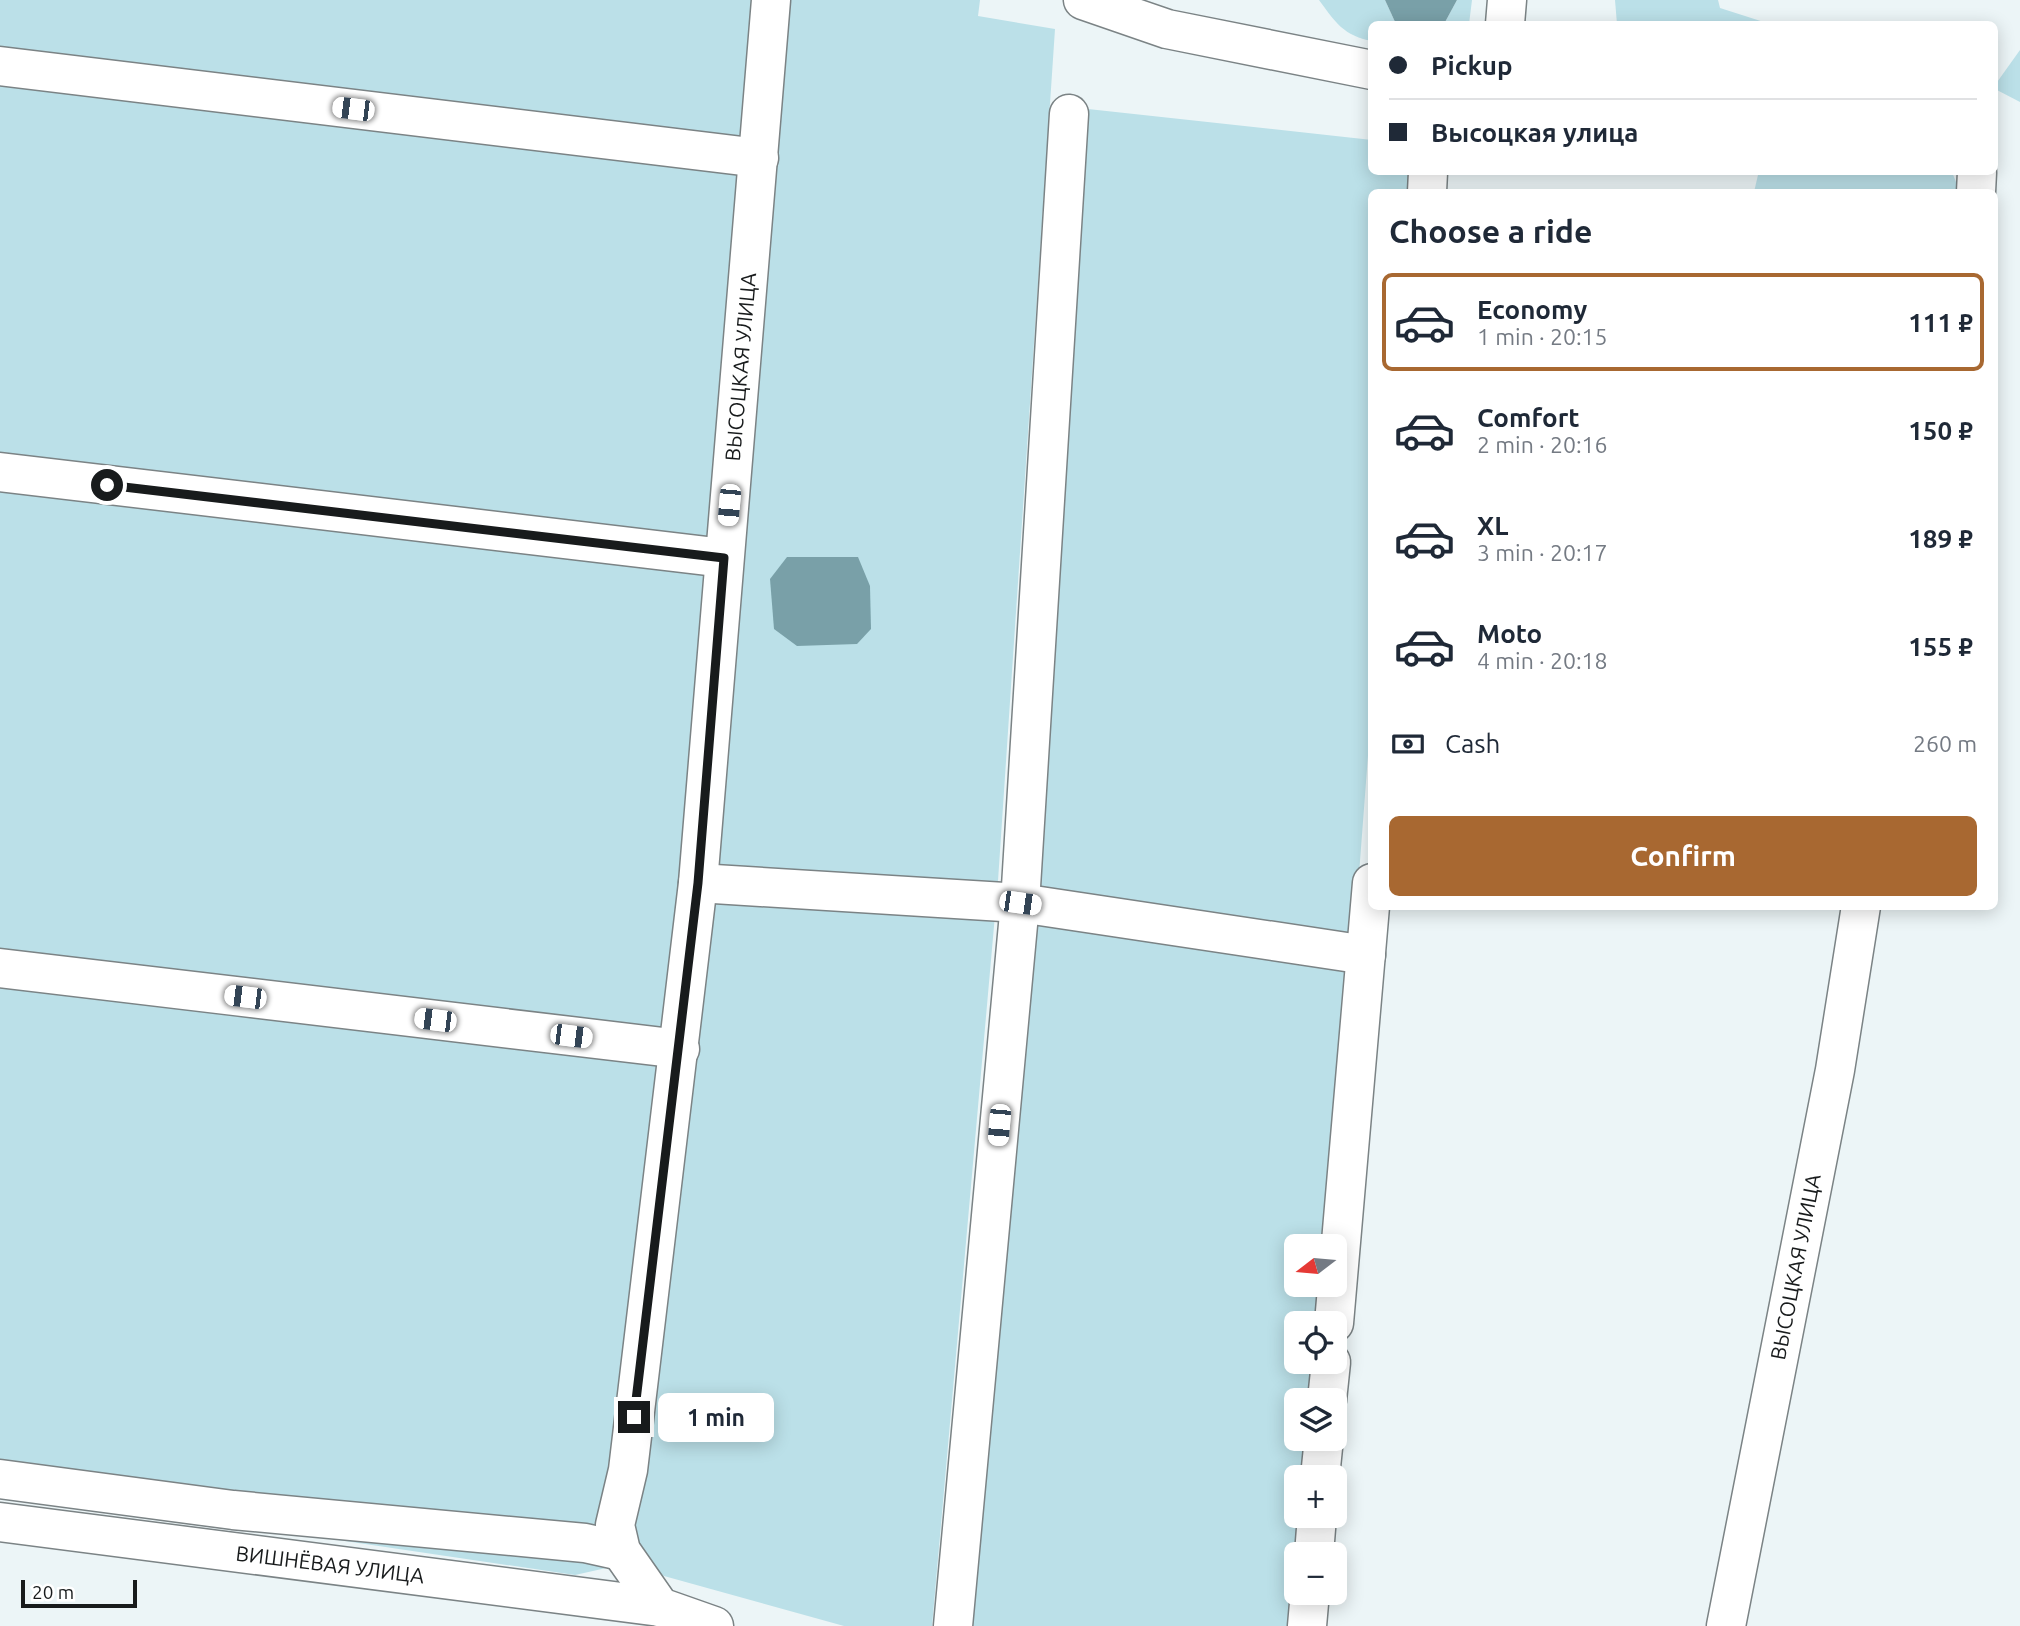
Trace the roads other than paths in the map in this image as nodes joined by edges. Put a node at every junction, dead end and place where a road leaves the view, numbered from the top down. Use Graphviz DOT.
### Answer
graph roads {
  1 [pos="771,0"];
  2 [pos="1083,0"];
  3 [pos="1507,0"];
  4 [pos="1505,21"];
  5 [pos="0,66"];
  6 [pos="1368,70"];
  7 [pos="1069,114"];
  8 [pos="760,158"];
  9 [pos="0,472"];
  10 [pos="724,558"];
  11 [pos="698,883"];
  12 [pos="1020,903"];
  13 [pos="1370,910"];
  14 [pos="1860,910"];
  15 [pos="1366,955"];
  16 [pos="0,968"];
  17 [pos="680,1049"];
  18 [pos="1335,1311"];
  19 [pos="0,1479"];
  20 [pos="0,1522"];
  21 [pos="618,1538"];
  22 [pos="1309,1605"];
  23 [pos="660,1607"];
  24 [pos="714,1626"];
  25 [pos="953,1626"];
  26 [pos="1307,1626"];
  27 [pos="1726,1626"];
  1 -- 8 [label="street, ВЫСОЦКАЯ УЛИЦА"];
  2 -- 6 [label="street"];
  3 -- 4 [label="street"];
  5 -- 8 [label="street"];
  7 -- 12 [label="street"];
  8 -- 10 [label="street, ВЫСОЦКАЯ УЛИЦА"];
  9 -- 10 [label="street"];
  10 -- 11 [label="street, ВЫСОЦКАЯ УЛИЦА"];
  11 -- 12 [label="street"];
  11 -- 17 [label="street, ВЫСОЦКАЯ УЛИЦА"];
  12 -- 15 [label="street"];
  12 -- 25 [label="street"];
  13 -- 15 [label="street"];
  14 -- 27 [label="street, ВЫСОЦКАЯ УЛИЦА"];
  15 -- 18 [label="street"];
  16 -- 17 [label="street"];
  17 -- 21 [label="street, ВЫСОЦКАЯ УЛИЦА"];
  19 -- 21 [label="street"];
  20 -- 23 [label="street, ВИШНЁВАЯ УЛИЦА"];
  21 -- 23 [label="street"];
  22 -- 26 [label="street"];
  23 -- 24 [label="street, ВИШНЁВАЯ УЛИЦА"];
}
